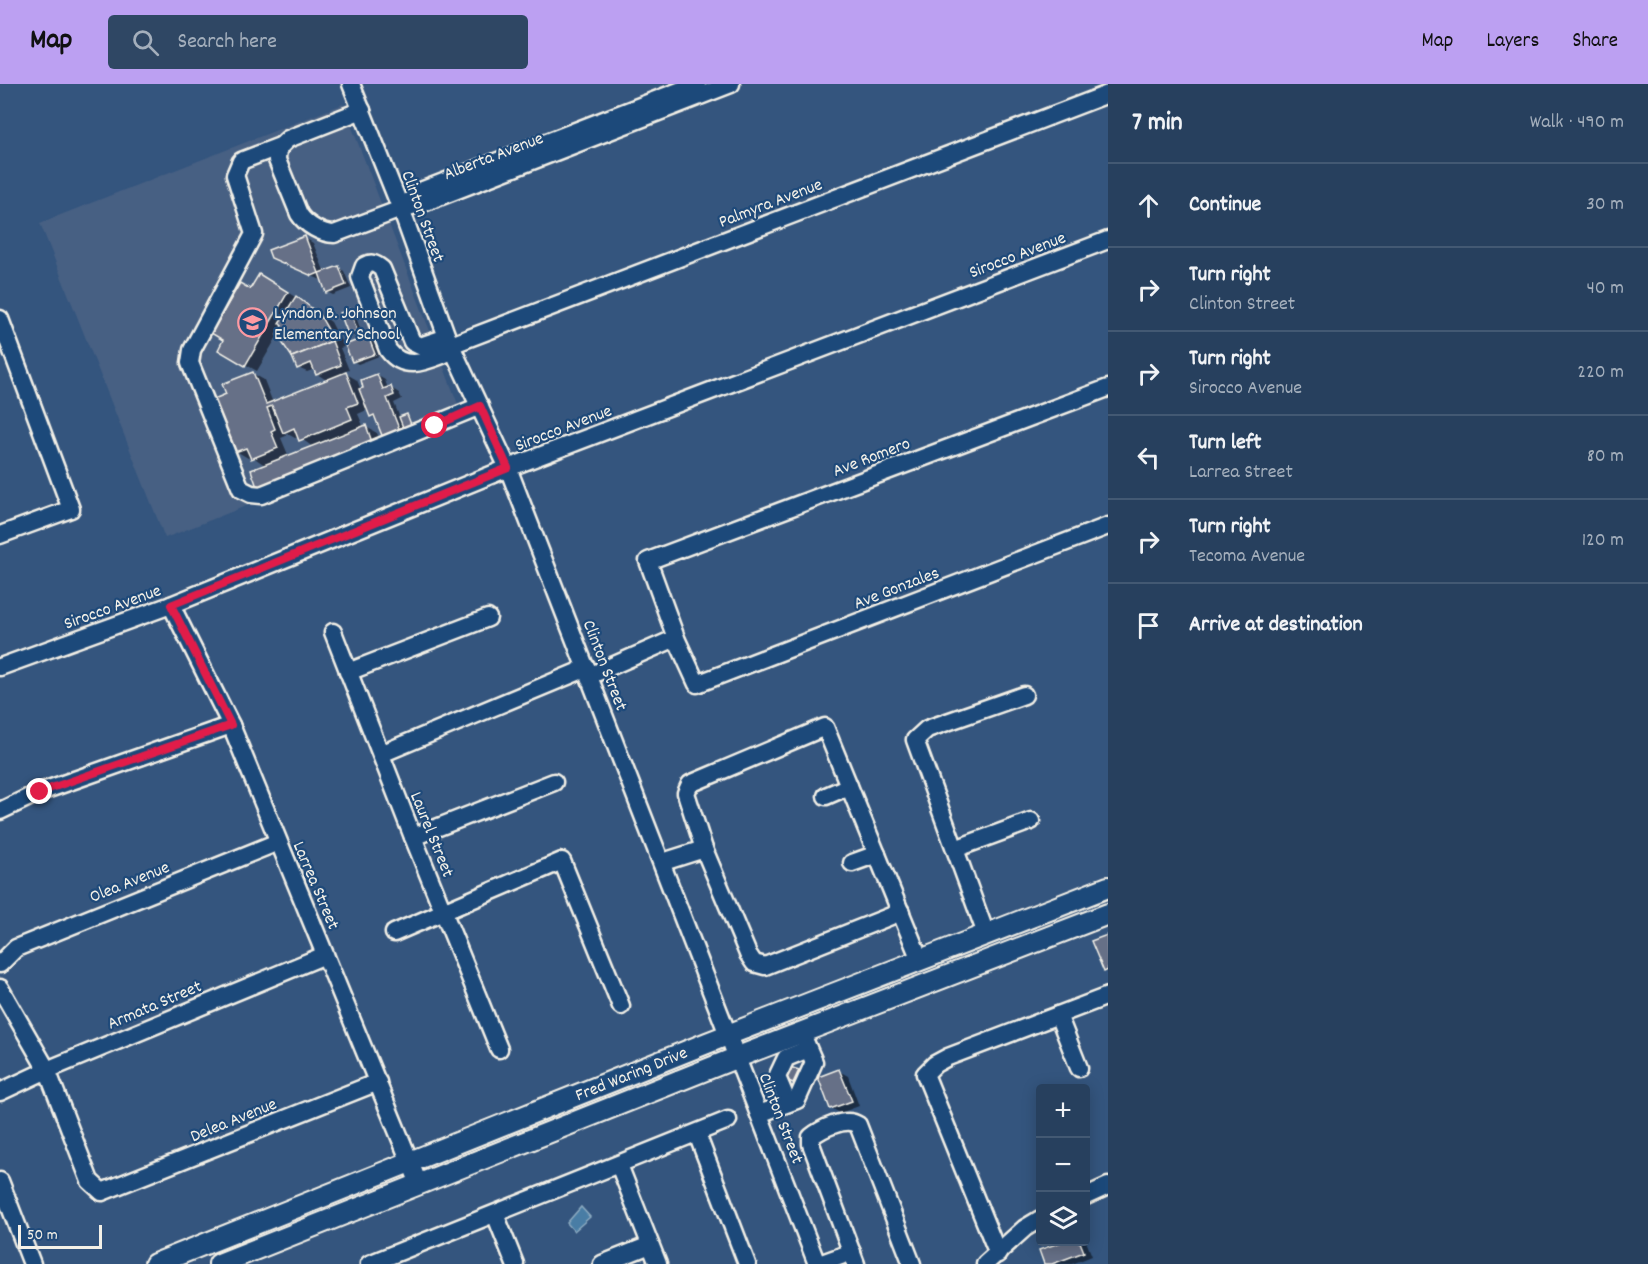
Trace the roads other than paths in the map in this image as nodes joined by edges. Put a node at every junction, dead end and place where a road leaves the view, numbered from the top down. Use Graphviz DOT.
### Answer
graph roads {
  1 [pos="351,84"];
  2 [pos="697,84"];
  3 [pos="731,84"];
  4 [pos="1106,95"];
  5 [pos="362,110"];
  6 [pos="280,146"];
  7 [pos="401,209"];
  8 [pos="1108,240"];
  9 [pos="0,320"];
  10 [pos="450,344"];
  11 [pos="1108,387"];
  12 [pos="480,406"];
  13 [pos="508,468"];
  14 [pos="1108,526"];
  15 [pos="0,535"];
  16 [pos="171,605"];
  17 [pos="488,618"];
  18 [pos="333,632"];
  19 [pos="676,638"];
  20 [pos="0,667"];
  21 [pos="348,672"];
  22 [pos="588,672"];
  23 [pos="1024,695"];
  24 [pos="231,725"];
  25 [pos="381,754"];
  26 [pos="554,782"];
  27 [pos="849,786"];
  28 [pos="826,796"];
  29 [pos="0,811"];
  30 [pos="1031,821"];
  31 [pos="412,837"];
  32 [pos="278,842"];
  33 [pos="704,849"];
  34 [pos="955,849"];
  35 [pos="877,854"];
  36 [pos="663,862"];
  37 [pos="852,863"];
  38 [pos="1108,887"];
  39 [pos="444,912"];
  40 [pos="901,912"];
  41 [pos="1108,914"];
  42 [pos="394,933"];
  43 [pos="986,934"];
  44 [pos="325,955"];
  45 [pos="920,960"];
  46 [pos="0,964"];
  47 [pos="0,988"];
  48 [pos="1108,996"];
  49 [pos="621,1006"];
  50 [pos="1058,1016"];
  51 [pos="729,1035"];
  52 [pos="805,1040"];
  53 [pos="499,1049"];
  54 [pos="738,1057"];
  55 [pos="1079,1068"];
  56 [pos="47,1070"];
  57 [pos="378,1082"];
  58 [pos="0,1092"];
  59 [pos="788,1104"];
  60 [pos="759,1114"];
  61 [pos="728,1120"];
  62 [pos="697,1134"];
  63 [pos="411,1161"];
  64 [pos="620,1165"];
  65 [pos="0,1181"];
  66 [pos="419,1184"];
  67 [pos="1108,1186"];
  68 [pos="1090,1194"];
  69 [pos="495,1214"];
  70 [pos="1036,1222"];
  71 [pos="650,1245"];
  72 [pos="854,1258"];
  73 [pos="992,1259"];
  74 [pos="32,1264"];
  75 [pos="155,1264"];
  76 [pos="219,1264"];
  77 [pos="369,1264"];
  78 [pos="515,1264"];
  79 [pos="602,1264"];
  80 [pos="658,1264"];
  81 [pos="747,1264"];
  82 [pos="818,1264"];
  83 [pos="912,1264"];
  1 -- 5 [label="street, Clinton Street"];
  2 -- 7 [label="street, Alberta Avenue"];
  3 -- 7 [label="street, Alberta Avenue"];
  4 -- 10 [label="street, Palmyra Avenue"];
  5 -- 6 [label="street"];
  5 -- 7 [label="street, Clinton Street"];
  6 -- 7 [label="street"];
  6 -- 12 [label="street"];
  7 -- 10 [label="street, Clinton Street"];
  8 -- 13 [label="street, Sirocco Avenue"];
  9 -- 15 [label="street"];
  10 -- 10 [label="street"];
  10 -- 12 [label="street, Clinton Street"];
  11 -- 19 [label="street, Ave Romero"];
  12 -- 13 [label="street, Clinton Street"];
  13 -- 16 [label="street, Sirocco Avenue"];
  13 -- 22 [label="street, Clinton Street"];
  14 -- 19 [label="street, Ave Gonzales"];
  16 -- 20 [label="street, Sirocco Avenue"];
  16 -- 24 [label="street, Larrea Street"];
  17 -- 21 [label="street"];
  18 -- 21 [label="street, Laurel Street"];
  19 -- 22 [label="street"];
  21 -- 25 [label="street, Laurel Street"];
  22 -- 25 [label="street"];
  22 -- 36 [label="street, Clinton Street"];
  23 -- 34 [label="street"];
  24 -- 29 [label="street"];
  24 -- 32 [label="street, Larrea Street"];
  25 -- 31 [label="street, Laurel Street"];
  26 -- 31 [label="street"];
  27 -- 28 [label="street"];
  27 -- 33 [label="street"];
  27 -- 35 [label="street"];
  30 -- 34 [label="street"];
  31 -- 39 [label="street, Laurel Street"];
  32 -- 44 [label="street, Larrea Street"];
  32 -- 46 [label="street, Olea Avenue"];
  33 -- 36 [label="street"];
  33 -- 40 [label="street"];
  34 -- 43 [label="street"];
  35 -- 37 [label="street"];
  35 -- 40 [label="street"];
  36 -- 51 [label="street, Clinton Street"];
  38 -- 43 [label="main road, Fred Waring Drive"];
  39 -- 42 [label="street"];
  39 -- 49 [label="street"];
  39 -- 53 [label="street, Laurel Street"];
  40 -- 45 [label="street"];
  41 -- 52 [label="main road, Fred Waring Drive"];
  43 -- 45 [label="main road, Fred Waring Drive"];
  44 -- 56 [label="street, Armata Street"];
  44 -- 57 [label="street, Larrea Street"];
  45 -- 51 [label="main road, Fred Waring Drive"];
  47 -- 56 [label="street"];
  48 -- 50 [label="street"];
  50 -- 55 [label="street"];
  50 -- 73 [label="street"];
  51 -- 54 [label="street, Clinton Street"];
  51 -- 63 [label="main road, Fred Waring Drive"];
  52 -- 54 [label="main road, Fred Waring Drive"];
  52 -- 59 [label="street"];
  52 -- 59 [label="street"];
  54 -- 60 [label="street, Clinton Street"];
  54 -- 66 [label="main road, Fred Waring Drive"];
  56 -- 57 [label="street, Delea Avenue"];
  56 -- 58 [label="street, Armata Street"];
  57 -- 63 [label="street, Larrea Street"];
  59 -- 60 [label="street"];
  60 -- 82 [label="street, Clinton Street"];
  61 -- 62 [label="street"];
  62 -- 64 [label="street"];
  62 -- 81 [label="street"];
  63 -- 66 [label="street, Larrea Street"];
  63 -- 75 [label="main road, Fred Waring Drive"];
  64 -- 69 [label="street"];
  64 -- 71 [label="street"];
  65 -- 74 [label="street"];
  66 -- 76 [label="main road, Fred Waring Drive"];
  67 -- 68 [label="street"];
  69 -- 77 [label="street"];
  69 -- 78 [label="street"];
  70 -- 73 [label="street"];
  71 -- 79 [label="street"];
  71 -- 80 [label="street"];
  72 -- 82 [label="street"];
  72 -- 83 [label="street"];
}
